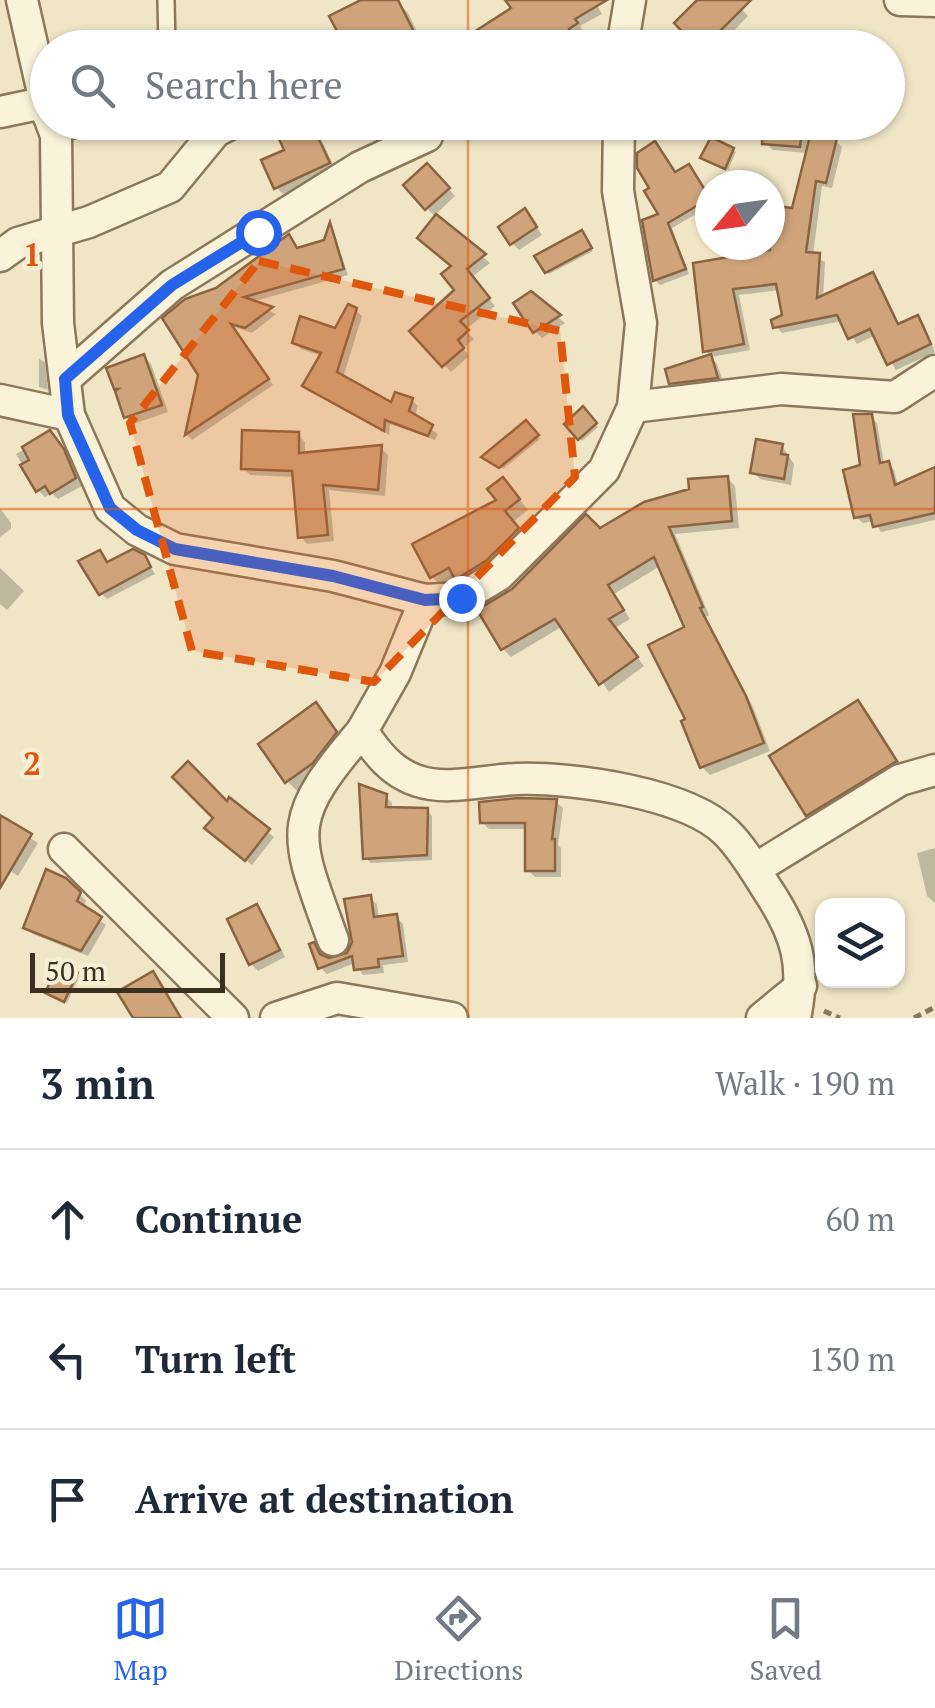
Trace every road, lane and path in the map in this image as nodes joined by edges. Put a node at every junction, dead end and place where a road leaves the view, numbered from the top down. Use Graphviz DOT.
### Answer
graph roads {
  1 [pos="22,0"];
  2 [pos="166,0"];
  3 [pos="630,0"];
  4 [pos="900,0"];
  5 [pos="935,1"];
  6 [pos="167,30"];
  7 [pos="625,30"];
  8 [pos="30,35"];
  9 [pos="0,112"];
  10 [pos="30,116"];
  11 [pos="51,140"];
  12 [pos="209,140"];
  13 [pos="418,140"];
  14 [pos="619,140"];
  15 [pos="58,232"];
  16 [pos="0,256"];
  17 [pos="935,370"];
  18 [pos="65,379"];
  19 [pos="0,400"];
  20 [pos="633,407"];
  21 [pos="68,415"];
  22 [pos="425,600"];
  23 [pos="362,732"];
  24 [pos="935,770"];
  25 [pos="64,849"];
  26 [pos="755,869"];
  27 [pos="333,940"];
  28 [pos="801,986"];
  29 [pos="935,1007"];
  30 [pos="233,1018"];
  31 [pos="276,1018"];
  32 [pos="452,1018"];
  33 [pos="762,1018"];
  34 [pos="794,1018"];
  35 [pos="914,1018"];
  1 -- 8 [label="street"];
  2 -- 6 [label="lane"];
  3 -- 7 [label="street"];
  4 -- 5 [label="street"];
  9 -- 10 [label="street"];
  11 -- 15 [label="street"];
  12 -- 15 [label="street"];
  13 -- 18 [label="street"];
  14 -- 20 [label="street"];
  15 -- 16 [label="street"];
  15 -- 18 [label="street"];
  17 -- 20 [label="street"];
  18 -- 21 [label="street"];
  19 -- 21 [label="street"];
  20 -- 22 [label="street"];
  21 -- 22 [label="street"];
  22 -- 23 [label="street"];
  23 -- 26 [label="street"];
  23 -- 27 [label="street"];
  24 -- 26 [label="street"];
  25 -- 30 [label="street"];
  26 -- 28 [label="street"];
  28 -- 33 [label="street"];
  28 -- 34 [label="street"];
  29 -- 35 [label="path"];
  31 -- 32 [label="street"];
}
